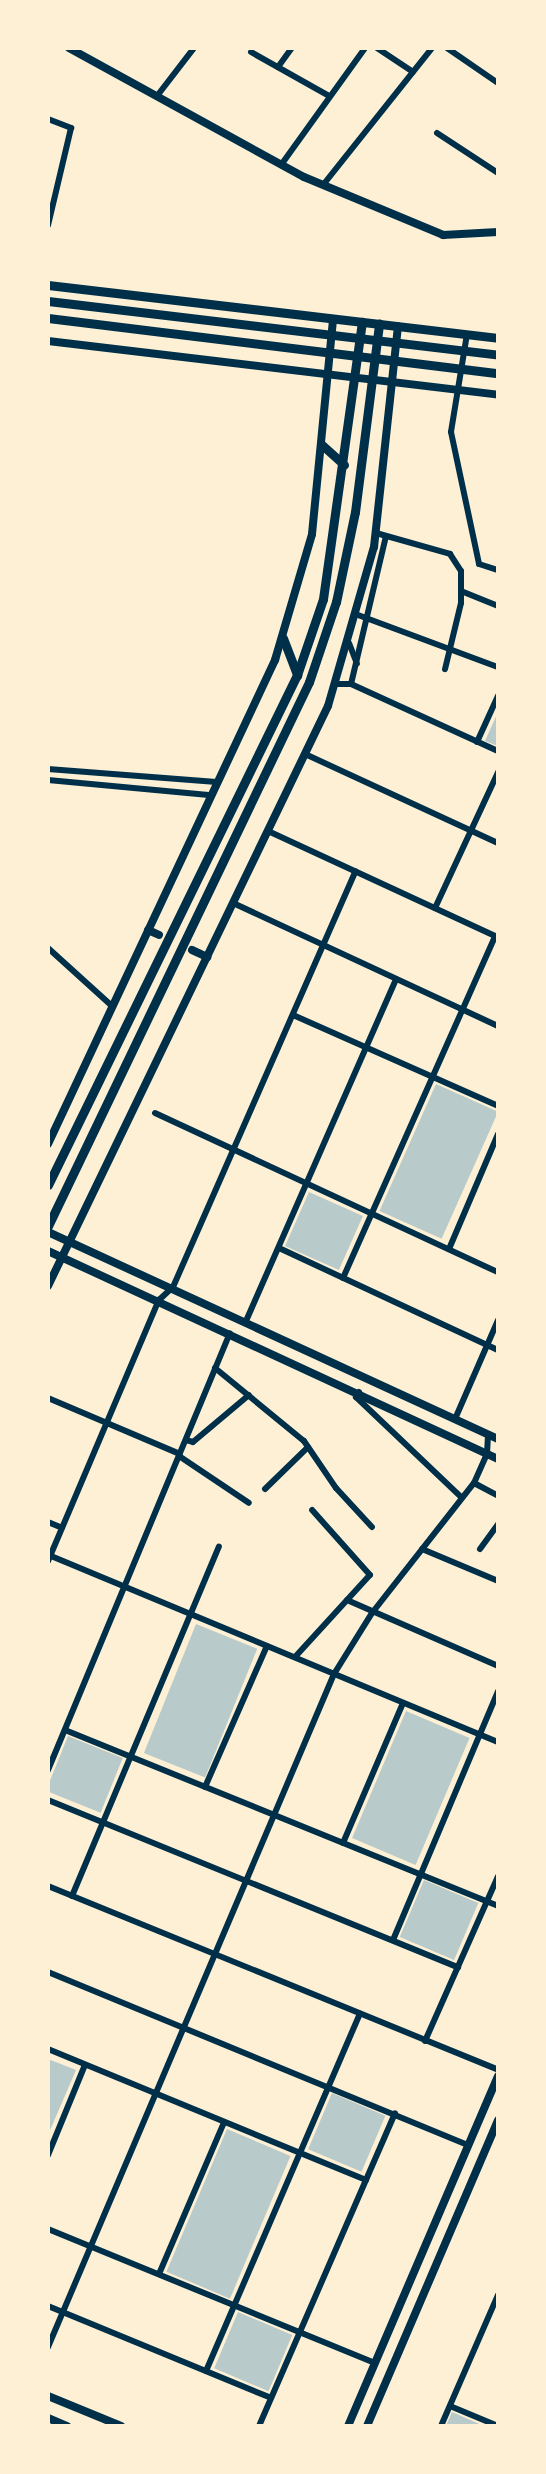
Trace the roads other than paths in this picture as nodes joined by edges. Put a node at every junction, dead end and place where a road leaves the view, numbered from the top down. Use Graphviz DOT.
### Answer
graph roads {
  1 [pos="69,48"];
  2 [pos="194,48"];
  3 [pos="292,48"];
  4 [pos="365,48"];
  5 [pos="377,48"];
  6 [pos="432,48"];
  7 [pos="447,48"];
  8 [pos="250,52"];
  9 [pos="278,68"];
  10 [pos="413,72"];
  11 [pos="498,83"];
  12 [pos="157,96"];
  13 [pos="329,96"];
  14 [pos="48,119"];
  15 [pos="437,133"];
  16 [pos="281,165"];
  17 [pos="498,173"];
  18 [pos="323,185"];
  19 [pos="48,225"];
  20 [pos="498,232"];
  21 [pos="48,285"];
  22 [pos="48,301"];
  23 [pos="48,318"];
  24 [pos="333,319"];
  25 [pos="362,322"];
  26 [pos="379,324"];
  27 [pos="398,326"];
  28 [pos="467,334"];
  29 [pos="498,338"];
  30 [pos="48,341"];
  31 [pos="330,353"];
  32 [pos="498,355"];
  33 [pos="358,356"];
  34 [pos="374,358"];
  35 [pos="395,361"];
  36 [pos="462,369"];
  37 [pos="498,373"];
  38 [pos="328,375"];
  39 [pos="355,379"];
  40 [pos="372,380"];
  41 [pos="392,382"];
  42 [pos="455,390"];
  43 [pos="498,395"];
  44 [pos="321,444"];
  45 [pos="344,465"];
  46 [pos="376,533"];
  47 [pos="386,536"];
  48 [pos="498,570"];
  49 [pos="461,591"];
  50 [pos="498,606"];
  51 [pos="358,615"];
  52 [pos="369,623"];
  53 [pos="283,638"];
  54 [pos="349,643"];
  55 [pos="451,645"];
  56 [pos="357,664"];
  57 [pos="498,667"];
  58 [pos="445,669"];
  59 [pos="297,675"];
  60 [pos="335,684"];
  61 [pos="351,684"];
  62 [pos="498,696"];
  63 [pos="477,742"];
  64 [pos="498,751"];
  65 [pos="304,754"];
  66 [pos="48,770"];
  67 [pos="498,772"];
  68 [pos="48,780"];
  69 [pos="217,782"];
  70 [pos="211,795"];
  71 [pos="268,831"];
  72 [pos="471,831"];
  73 [pos="498,843"];
  74 [pos="356,872"];
  75 [pos="233,903"];
  76 [pos="435,908"];
  77 [pos="148,930"];
  78 [pos="159,935"];
  79 [pos="496,937"];
  80 [pos="323,945"];
  81 [pos="48,948"];
  82 [pos="192,950"];
  83 [pos="207,957"];
  84 [pos="396,980"];
  85 [pos="112,1006"];
  86 [pos="462,1010"];
  87 [pos="293,1015"];
  88 [pos="498,1026"];
  89 [pos="367,1046"];
  90 [pos="433,1076"];
  91 [pos="498,1106"];
  92 [pos="155,1113"];
  93 [pos="498,1134"];
  94 [pos="48,1144"];
  95 [pos="234,1149"];
  96 [pos="307,1183"];
  97 [pos="48,1185"];
  98 [pos="372,1213"];
  99 [pos="48,1226"];
  100 [pos="48,1232"];
  101 [pos="70,1240"];
  102 [pos="279,1248"];
  103 [pos="448,1249"];
  104 [pos="48,1251"];
  105 [pos="62,1256"];
  106 [pos="498,1272"];
  107 [pos="343,1278"];
  108 [pos="48,1286"];
  109 [pos="173,1287"];
  110 [pos="159,1300"];
  111 [pos="498,1320"];
  112 [pos="246,1321"];
  113 [pos="230,1332"];
  114 [pos="487,1345"];
  115 [pos="498,1350"];
  116 [pos="215,1368"];
  117 [pos="360,1392"];
  118 [pos="249,1395"];
  119 [pos="48,1398"];
  120 [pos="455,1419"];
  121 [pos="107,1424"];
  122 [pos="488,1434"];
  123 [pos="498,1439"];
  124 [pos="186,1440"];
  125 [pos="308,1447"];
  126 [pos="487,1454"];
  127 [pos="180,1455"];
  128 [pos="498,1459"];
  129 [pos="474,1483"];
  130 [pos="265,1489"];
  131 [pos="498,1496"];
  132 [pos="462,1498"];
  133 [pos="249,1503"];
  134 [pos="312,1510"];
  135 [pos="48,1522"];
  136 [pos="498,1524"];
  137 [pos="372,1527"];
  138 [pos="62,1528"];
  139 [pos="491,1534"];
  140 [pos="498,1537"];
  141 [pos="219,1548"];
  142 [pos="422,1549"];
  143 [pos="480,1549"];
  144 [pos="49,1558"];
  145 [pos="498,1581"];
  146 [pos="126,1587"];
  147 [pos="347,1600"];
  148 [pos="372,1612"];
  149 [pos="192,1615"];
  150 [pos="267,1646"];
  151 [pos="295,1657"];
  152 [pos="498,1666"];
  153 [pos="334,1674"];
  154 [pos="498,1691"];
  155 [pos="404,1703"];
  156 [pos="65,1730"];
  157 [pos="480,1734"];
  158 [pos="498,1742"];
  159 [pos="132,1757"];
  160 [pos="48,1770"];
  161 [pos="205,1787"];
  162 [pos="48,1800"];
  163 [pos="273,1815"];
  164 [pos="104,1823"];
  165 [pos="343,1843"];
  166 [pos="420,1874"];
  167 [pos="498,1876"];
  168 [pos="245,1880"];
  169 [pos="48,1886"];
  170 [pos="72,1896"];
  171 [pos="487,1901"];
  172 [pos="498,1906"];
  173 [pos="393,1940"];
  174 [pos="214,1954"];
  175 [pos="458,1967"];
  176 [pos="48,1972"];
  177 [pos="360,2014"];
  178 [pos="183,2027"];
  179 [pos="426,2040"];
  180 [pos="48,2049"];
  181 [pos="86,2065"];
  182 [pos="498,2070"];
  183 [pos="498,2076"];
  184 [pos="329,2086"];
  185 [pos="155,2094"];
  186 [pos="395,2113"];
  187 [pos="498,2120"];
  188 [pos="224,2122"];
  189 [pos="468,2145"];
  190 [pos="300,2153"];
  191 [pos="48,2155"];
  192 [pos="366,2180"];
  193 [pos="48,2229"];
  194 [pos="91,2246"];
  195 [pos="159,2274"];
  196 [pos="498,2295"];
  197 [pos="234,2305"];
  198 [pos="48,2306"];
  199 [pos="63,2312"];
  200 [pos="301,2333"];
  201 [pos="48,2347"];
  202 [pos="374,2363"];
  203 [pos="206,2371"];
  204 [pos="48,2396"];
  205 [pos="271,2398"];
  206 [pos="450,2406"];
  207 [pos="48,2418"];
  208 [pos="67,2426"];
  209 [pos="121,2426"];
  210 [pos="259,2426"];
  211 [pos="348,2426"];
  212 [pos="367,2426"];
  213 [pos="441,2426"];
  214 [pos="498,2426"];
  1 -- 12 [label="street"];
  2 -- 12 [label="street"];
  3 -- 9 [label="street"];
  4 -- 13 [label="street"];
  5 -- 10 [label="street"];
  6 -- 10 [label="street"];
  7 -- 11 [label="street"];
  8 -- 9 [label="street"];
  9 -- 13 [label="street"];
  10 -- 18 [label="street"];
  12 -- 16 [label="street"];
  13 -- 16 [label="street"];
  14 -- 19 [label="street"];
  15 -- 17 [label="street"];
  16 -- 18 [label="street"];
  18 -- 20 [label="street"];
  21 -- 24 [label="highway"];
  22 -- 32 [label="highway"];
  23 -- 31 [label="highway"];
  24 -- 25 [label="highway"];
  24 -- 31 [label="street"];
  25 -- 26 [label="highway"];
  25 -- 33 [label="highway"];
  26 -- 27 [label="highway"];
  26 -- 34 [label="highway"];
  27 -- 28 [label="highway"];
  27 -- 35 [label="street"];
  28 -- 29 [label="highway"];
  28 -- 36 [label="street"];
  30 -- 38 [label="street"];
  31 -- 33 [label="highway"];
  31 -- 38 [label="street"];
  33 -- 34 [label="highway"];
  33 -- 39 [label="highway"];
  34 -- 35 [label="highway"];
  34 -- 40 [label="highway"];
  35 -- 36 [label="highway"];
  35 -- 41 [label="street"];
  36 -- 37 [label="highway"];
  36 -- 42 [label="street"];
  38 -- 39 [label="street"];
  38 -- 44 [label="street"];
  39 -- 40 [label="street"];
  39 -- 45 [label="highway"];
  40 -- 41 [label="street"];
  40 -- 99 [label="highway"];
  41 -- 42 [label="street"];
  41 -- 46 [label="street"];
  42 -- 43 [label="street"];
  42 -- 48 [label="street"];
  44 -- 45 [label="highway"];
  44 -- 53 [label="street"];
  45 -- 59 [label="highway"];
  46 -- 47 [label="street"];
  46 -- 51 [label="street"];
  47 -- 49 [label="street"];
  47 -- 52 [label="street"];
  49 -- 50 [label="street"];
  49 -- 55 [label="street"];
  51 -- 52 [label="street"];
  51 -- 54 [label="street"];
  52 -- 55 [label="street"];
  52 -- 56 [label="street"];
  53 -- 59 [label="highway"];
  53 -- 69 [label="street"];
  54 -- 56 [label="street"];
  54 -- 60 [label="street"];
  55 -- 57 [label="street"];
  55 -- 58 [label="street"];
  56 -- 61 [label="street"];
  59 -- 97 [label="highway"];
  60 -- 61 [label="street"];
  60 -- 65 [label="street"];
  61 -- 63 [label="street"];
  62 -- 63 [label="street"];
  63 -- 64 [label="street"];
  65 -- 71 [label="street"];
  65 -- 72 [label="street"];
  66 -- 69 [label="street"];
  67 -- 72 [label="street"];
  68 -- 70 [label="street"];
  69 -- 70 [label="street"];
  70 -- 77 [label="street"];
  71 -- 74 [label="street"];
  71 -- 75 [label="street"];
  72 -- 73 [label="street"];
  72 -- 76 [label="street"];
  74 -- 76 [label="street"];
  74 -- 80 [label="street"];
  75 -- 80 [label="street"];
  75 -- 83 [label="street"];
  76 -- 79 [label="street"];
  77 -- 78 [label="street"];
  77 -- 85 [label="street"];
  79 -- 86 [label="street"];
  80 -- 84 [label="street"];
  80 -- 87 [label="street"];
  81 -- 85 [label="street"];
  82 -- 83 [label="street"];
  83 -- 101 [label="street"];
  84 -- 86 [label="street"];
  84 -- 89 [label="street"];
  85 -- 94 [label="street"];
  86 -- 88 [label="street"];
  86 -- 90 [label="street"];
  87 -- 89 [label="street"];
  87 -- 95 [label="street"];
  89 -- 90 [label="street"];
  89 -- 96 [label="street"];
  90 -- 91 [label="street"];
  90 -- 98 [label="street"];
  92 -- 95 [label="street"];
  93 -- 103 [label="street"];
  95 -- 96 [label="street"];
  95 -- 109 [label="street"];
  96 -- 98 [label="street"];
  96 -- 102 [label="street"];
  98 -- 103 [label="street"];
  98 -- 107 [label="street"];
  100 -- 101 [label="street"];
  101 -- 105 [label="street"];
  101 -- 109 [label="street"];
  102 -- 107 [label="street"];
  102 -- 112 [label="street"];
  103 -- 106 [label="street"];
  104 -- 105 [label="street"];
  105 -- 108 [label="street"];
  105 -- 110 [label="street"];
  107 -- 114 [label="street"];
  109 -- 110 [label="street"];
  109 -- 112 [label="street"];
  110 -- 113 [label="street"];
  110 -- 121 [label="street"];
  111 -- 114 [label="street"];
  112 -- 120 [label="street"];
  113 -- 116 [label="street"];
  113 -- 117 [label="street"];
  114 -- 115 [label="street"];
  114 -- 120 [label="street"];
  116 -- 118 [label="street"];
  116 -- 124 [label="street"];
  117 -- 126 [label="street"];
  117 -- 132 [label="street"];
  118 -- 124 [label="street"];
  118 -- 125 [label="street"];
  119 -- 121 [label="street"];
  120 -- 122 [label="street"];
  121 -- 127 [label="street"];
  121 -- 138 [label="street"];
  122 -- 123 [label="street"];
  122 -- 126 [label="street"];
  124 -- 127 [label="street"];
  125 -- 130 [label="street"];
  125 -- 137 [label="street"];
  126 -- 128 [label="street"];
  126 -- 129 [label="street"];
  127 -- 133 [label="street"];
  127 -- 146 [label="street"];
  129 -- 131 [label="street"];
  129 -- 132 [label="street"];
  132 -- 142 [label="street"];
  134 -- 147 [label="street"];
  135 -- 138 [label="street"];
  136 -- 139 [label="street"];
  138 -- 144 [label="street"];
  139 -- 140 [label="street"];
  139 -- 143 [label="street"];
  141 -- 149 [label="street"];
  142 -- 145 [label="street"];
  142 -- 148 [label="street"];
  144 -- 146 [label="street"];
  146 -- 149 [label="street"];
  146 -- 156 [label="street"];
  147 -- 148 [label="street"];
  147 -- 151 [label="street"];
  148 -- 152 [label="street"];
  148 -- 153 [label="street"];
  149 -- 150 [label="street"];
  149 -- 159 [label="street"];
  150 -- 151 [label="street"];
  150 -- 161 [label="street"];
  151 -- 153 [label="street"];
  153 -- 155 [label="street"];
  153 -- 163 [label="street"];
  154 -- 157 [label="street"];
  155 -- 157 [label="street"];
  155 -- 165 [label="street"];
  156 -- 159 [label="street"];
  156 -- 160 [label="street"];
  157 -- 158 [label="street"];
  157 -- 166 [label="street"];
  159 -- 161 [label="street"];
  159 -- 164 [label="street"];
  161 -- 163 [label="street"];
  162 -- 164 [label="street"];
  163 -- 165 [label="street"];
  163 -- 168 [label="street"];
  164 -- 168 [label="street"];
  164 -- 170 [label="street"];
  165 -- 166 [label="street"];
  166 -- 171 [label="street"];
  166 -- 173 [label="street"];
  167 -- 171 [label="street"];
  168 -- 173 [label="street"];
  168 -- 174 [label="street"];
  169 -- 170 [label="street"];
  170 -- 174 [label="street"];
  171 -- 172 [label="street"];
  171 -- 175 [label="street"];
  173 -- 175 [label="street"];
  174 -- 177 [label="street"];
  174 -- 178 [label="street"];
  175 -- 179 [label="street"];
  176 -- 178 [label="street"];
  177 -- 179 [label="street"];
  177 -- 184 [label="street"];
  178 -- 184 [label="street"];
  178 -- 185 [label="street"];
  179 -- 182 [label="street"];
  180 -- 181 [label="street"];
  181 -- 185 [label="street"];
  181 -- 191 [label="street"];
  183 -- 189 [label="street"];
  184 -- 186 [label="street"];
  184 -- 190 [label="street"];
  185 -- 188 [label="street"];
  185 -- 194 [label="street"];
  186 -- 189 [label="street"];
  186 -- 192 [label="street"];
  187 -- 212 [label="street"];
  188 -- 190 [label="street"];
  188 -- 195 [label="street"];
  189 -- 202 [label="street"];
  190 -- 192 [label="street"];
  190 -- 197 [label="street"];
  192 -- 200 [label="street"];
  193 -- 194 [label="street"];
  194 -- 195 [label="street"];
  194 -- 199 [label="street"];
  195 -- 197 [label="street"];
  196 -- 206 [label="street"];
  197 -- 200 [label="street"];
  197 -- 203 [label="street"];
  198 -- 199 [label="street"];
  199 -- 201 [label="street"];
  199 -- 203 [label="street"];
  200 -- 202 [label="street"];
  200 -- 205 [label="street"];
  202 -- 211 [label="street"];
  203 -- 205 [label="street"];
  204 -- 209 [label="street"];
  205 -- 210 [label="street"];
  206 -- 213 [label="street"];
  206 -- 214 [label="street"];
  207 -- 208 [label="street"];
}
